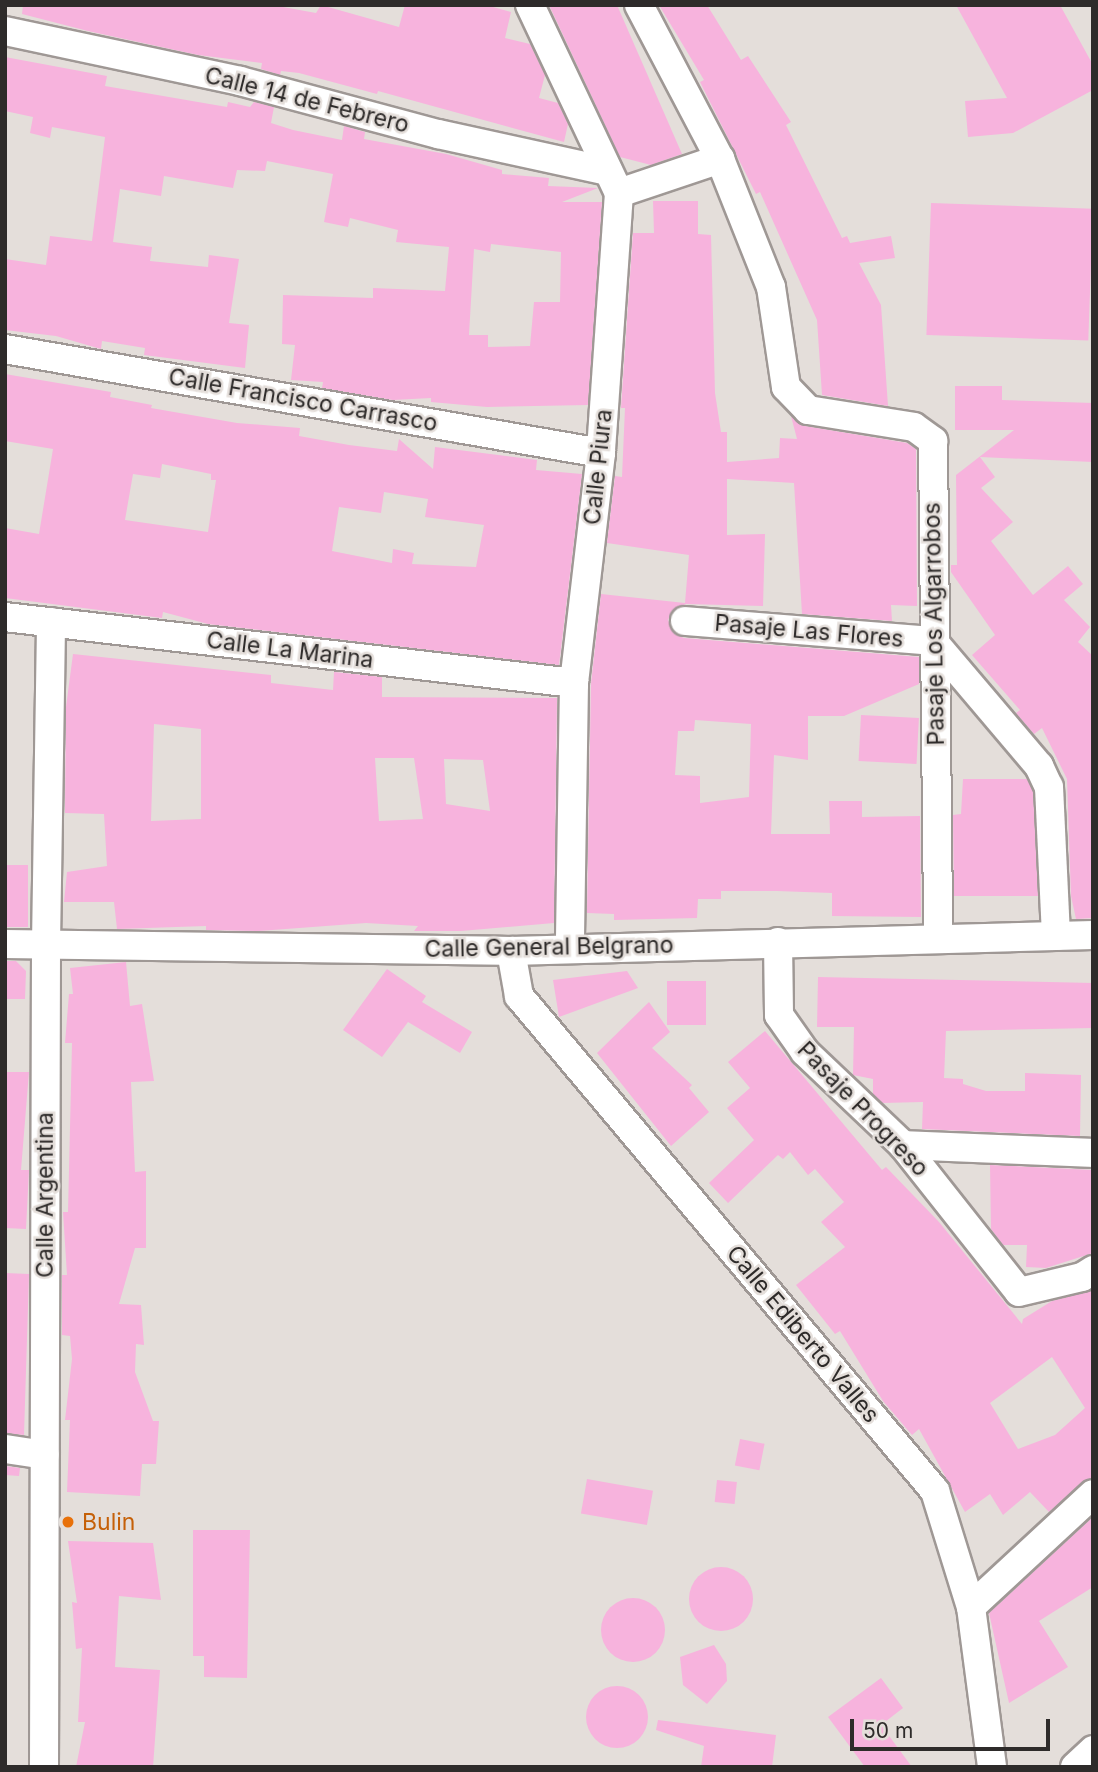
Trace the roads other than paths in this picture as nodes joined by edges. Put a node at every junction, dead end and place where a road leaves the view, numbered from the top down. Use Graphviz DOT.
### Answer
graph roads {
  1 [pos="530,5"];
  2 [pos="639,5"];
  3 [pos="5,31"];
  4 [pos="720,159"];
  5 [pos="614,182"];
  6 [pos="5,349"];
  7 [pos="601,453"];
  8 [pos="5,617"];
  9 [pos="685,621"];
  10 [pos="51,622"];
  11 [pos="933,641"];
  12 [pos="574,683"];
  13 [pos="1093,935"];
  14 [pos="1056,936"];
  15 [pos="939,937"];
  16 [pos="778,942"];
  17 [pos="5,944"];
  18 [pos="46,944"];
  19 [pos="570,948"];
  20 [pos="512,951"];
  21 [pos="903,1145"];
  22 [pos="1093,1153"];
  23 [pos="1093,1270"];
  24 [pos="5,1449"];
  25 [pos="45,1455"];
  26 [pos="1093,1494"];
  27 [pos="971,1607"];
  28 [pos="1093,1750"];
  29 [pos="44,1767"];
  30 [pos="992,1767"];
  31 [pos="1075,1767"];
  1 -- 5 [label="street, Calle Piura"];
  2 -- 4 [label="street"];
  3 -- 5 [label="street, Calle 14 de Febrero"];
  4 -- 5 [label="street"];
  4 -- 11 [label="street, Pasaje Los Algarrobos"];
  5 -- 7 [label="street, Calle Piura"];
  6 -- 7 [label="street, Calle Francisco Carrasco"];
  7 -- 12 [label="street, Calle Piura"];
  8 -- 10 [label="street, Calle La Marina"];
  9 -- 11 [label="street, Pasaje Las Flores"];
  10 -- 12 [label="street, Calle La Marina"];
  10 -- 18 [label="street, Calle Argentina"];
  11 -- 14 [label="street, Pasaje Las Flores"];
  11 -- 15 [label="street, Pasaje Los Algarrobos"];
  12 -- 19 [label="street, Calle Piura"];
  13 -- 14 [label="street, Calle General Belgrano"];
  14 -- 15 [label="street, Calle General Belgrano"];
  15 -- 16 [label="street, Calle General Belgrano"];
  16 -- 19 [label="street, Calle General Belgrano"];
  16 -- 21 [label="street, Pasaje Progreso"];
  17 -- 18 [label="street, Calle General Belgrano"];
  18 -- 20 [label="street, Calle General Belgrano"];
  18 -- 25 [label="street, Calle Argentina"];
  19 -- 20 [label="street, Calle General Belgrano"];
  20 -- 27 [label="street, Calle Ediberto Valles"];
  21 -- 22 [label="street"];
  21 -- 23 [label="street, Pasaje Progreso"];
  24 -- 25 [label="street"];
  25 -- 29 [label="street, Calle Argentina"];
  26 -- 27 [label="street"];
  27 -- 30 [label="street, Calle Ediberto Valles"];
  28 -- 31 [label="street"];
}
